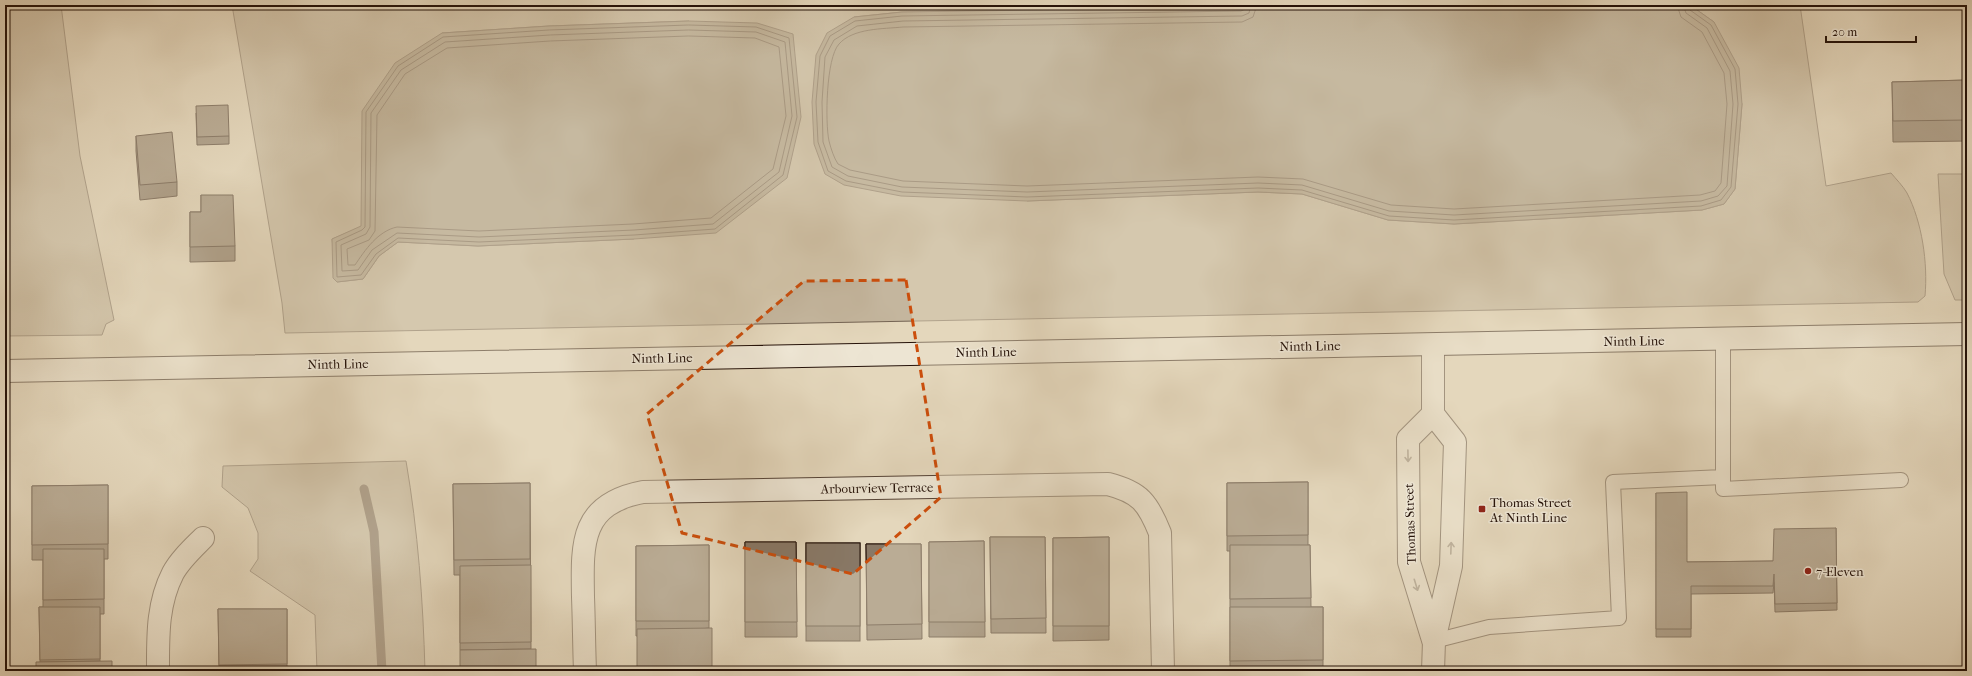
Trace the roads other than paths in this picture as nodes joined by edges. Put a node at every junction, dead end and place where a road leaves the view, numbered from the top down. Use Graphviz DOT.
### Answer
graph roads {
  1 [pos="1967,334"];
  2 [pos="1723,339"];
  3 [pos="1433,345"];
  4 [pos="5,371"];
  5 [pos="1433,414"];
  6 [pos="1723,477"];
  7 [pos="1902,480"];
  8 [pos="203,538"];
  9 [pos="1434,641"];
  10 [pos="158,671"];
  11 [pos="585,671"];
  12 [pos="1163,671"];
  13 [pos="1433,671"];
  1 -- 2 [label="main road, Ninth Line"];
  2 -- 3 [label="main road, Ninth Line"];
  2 -- 6 [label="lane"];
  3 -- 4 [label="main road, Ninth Line"];
  3 -- 5 [label="main road"];
  9 -- 5 [label="main road, Thomas Street, one-way"];
  5 -- 9 [label="main road, Thomas Street, one-way"];
  6 -- 7 [label="lane"];
  6 -- 9 [label="lane"];
  8 -- 10 [label="main road"];
  9 -- 13 [label="main road, Thomas Street"];
  11 -- 12 [label="main road, Arbourview Terrace"];
}
